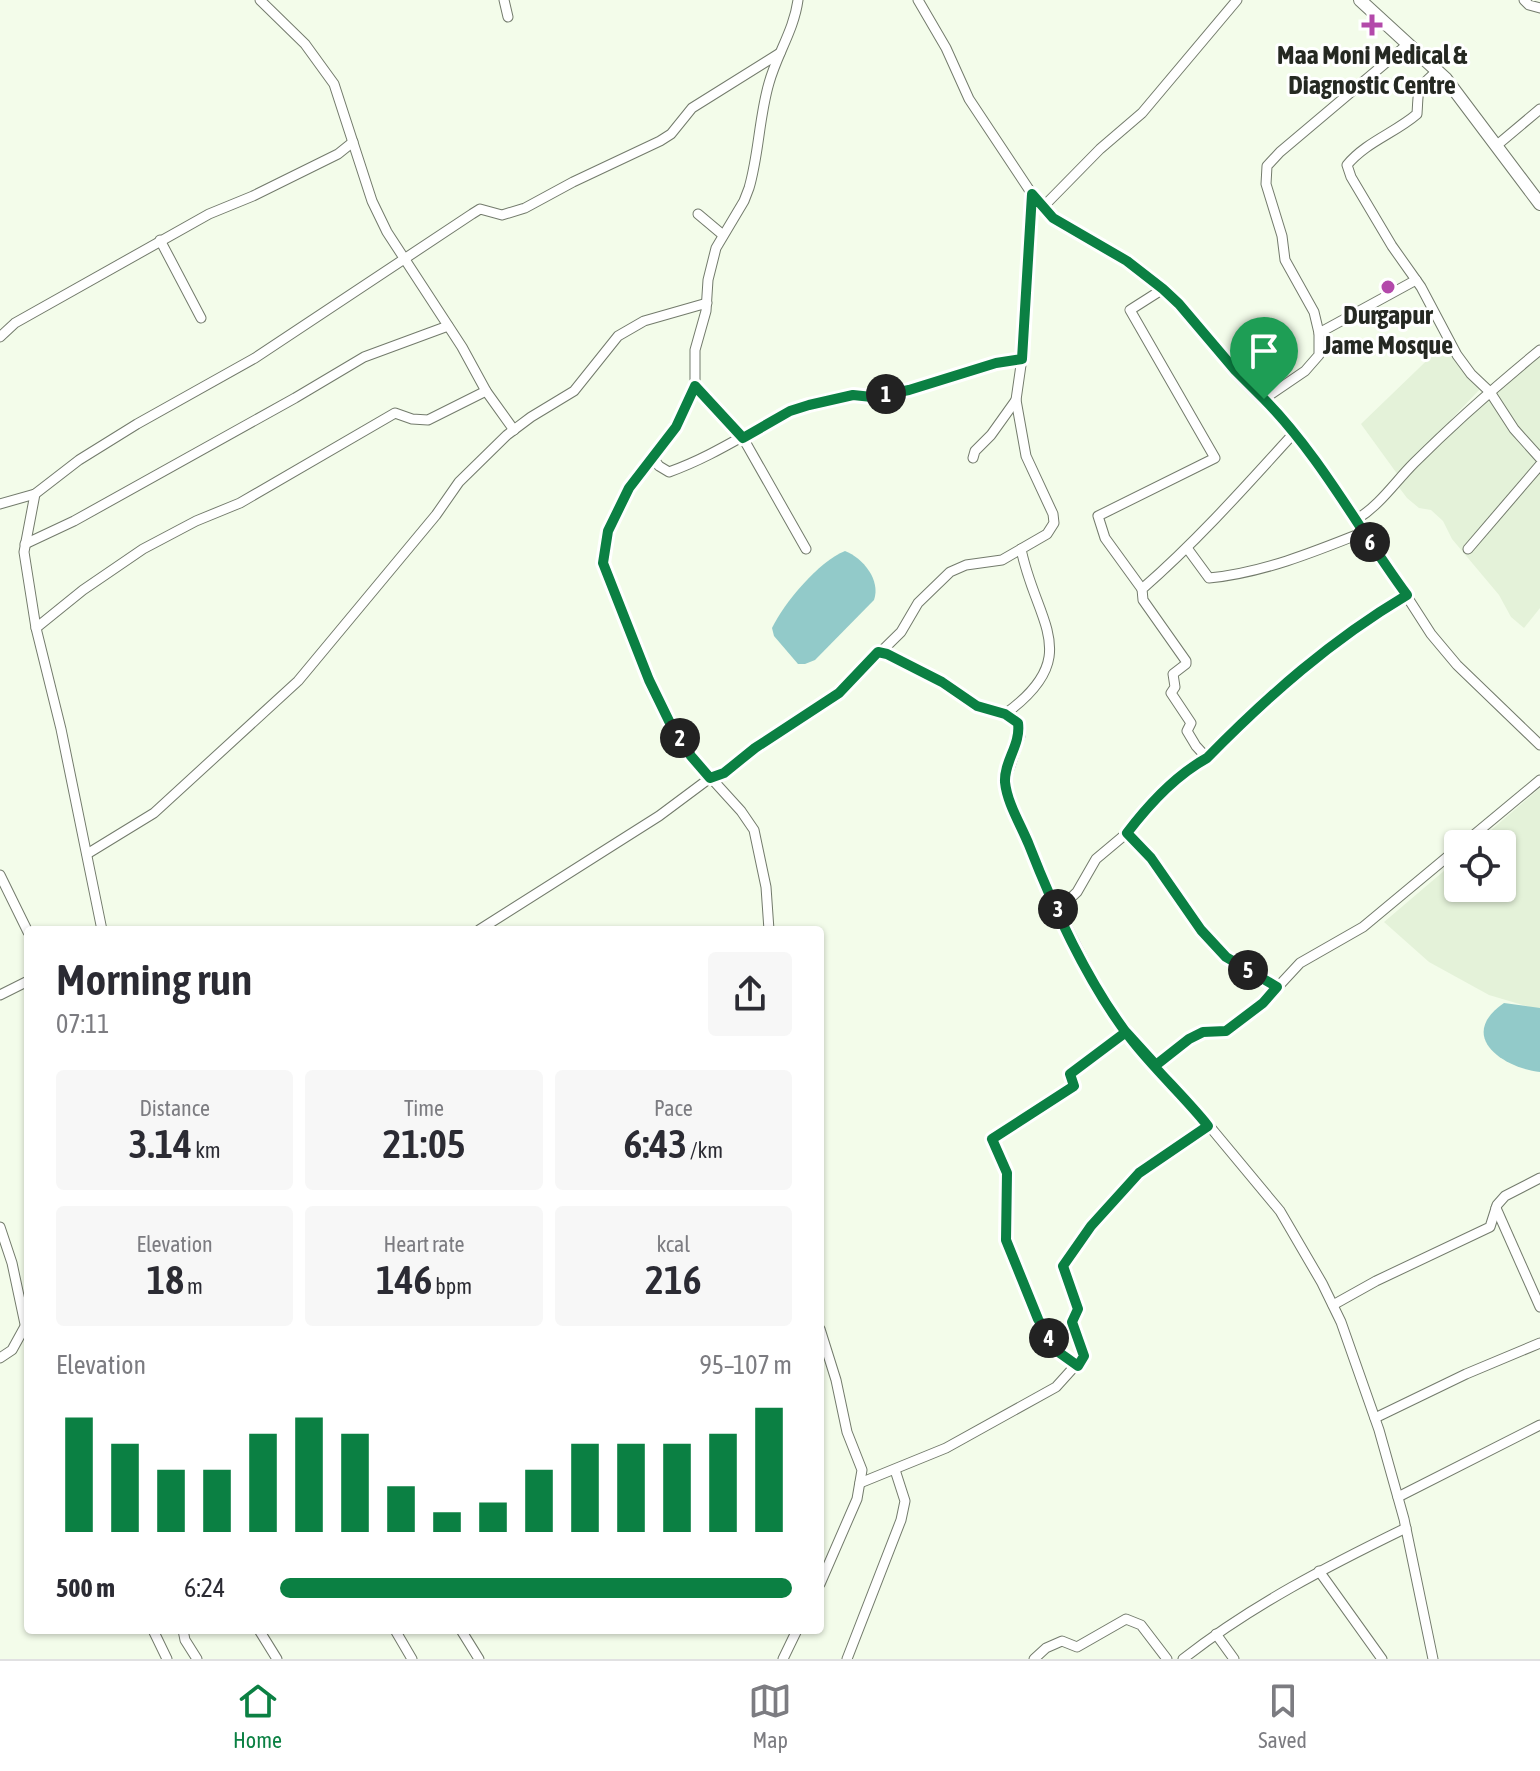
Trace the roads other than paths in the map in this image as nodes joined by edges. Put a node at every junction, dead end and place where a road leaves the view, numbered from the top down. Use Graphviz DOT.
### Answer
graph roads {
  1 [pos="260,0"];
  2 [pos="504,0"];
  3 [pos="798,0"];
  4 [pos="918,0"];
  5 [pos="1237,0"];
  6 [pos="1360,0"];
  7 [pos="1524,0"];
  8 [pos="1540,8"];
  9 [pos="508,17"];
  10 [pos="1408,44"];
  11 [pos="783,51"];
  12 [pos="1437,71"];
  13 [pos="1540,109"];
  14 [pos="353,142"];
  15 [pos="1496,146"];
  16 [pos="1032,194"];
  17 [pos="1540,204"];
  18 [pos="1043,207"];
  19 [pos="698,214"];
  20 [pos="723,235"];
  21 [pos="160,240"];
  22 [pos="404,258"];
  23 [pos="1416,280"];
  24 [pos="1163,289"];
  25 [pos="707,303"];
  26 [pos="201,318"];
  27 [pos="448,326"];
  28 [pos="1319,333"];
  29 [pos="0,337"];
  30 [pos="1540,350"];
  31 [pos="1022,359"];
  32 [pos="695,386"];
  33 [pos="486,391"];
  34 [pos="1490,392"];
  35 [pos="1264,399"];
  36 [pos="1016,400"];
  37 [pos="514,430"];
  38 [pos="1294,433"];
  39 [pos="743,438"];
  40 [pos="653,458"];
  41 [pos="973,458"];
  42 [pos="1540,458"];
  43 [pos="1540,465"];
  44 [pos="35,494"];
  45 [pos="0,504"];
  46 [pos="1357,519"];
  47 [pos="1364,532"];
  48 [pos="25,544"];
  49 [pos="1187,548"];
  50 [pos="806,549"];
  51 [pos="1021,549"];
  52 [pos="1468,549"];
  53 [pos="1142,589"];
  54 [pos="1407,595"];
  55 [pos="36,628"];
  56 [pos="878,652"];
  57 [pos="1005,714"];
  58 [pos="1540,745"];
  59 [pos="1207,758"];
  60 [pos="710,778"];
  61 [pos="1540,780"];
  62 [pos="1480,830"];
  63 [pos="1127,833"];
  64 [pos="87,854"];
  65 [pos="1444,860"];
  66 [pos="0,875"];
  67 [pos="1058,910"];
  68 [pos="25,926"];
  69 [pos="101,926"];
  70 [pos="485,926"];
  71 [pos="769,926"];
  72 [pos="24,983"];
  73 [pos="1277,987"];
  74 [pos="0,995"];
  75 [pos="1126,1032"];
  76 [pos="1156,1065"];
  77 [pos="1208,1126"];
  78 [pos="1540,1178"];
  79 [pos="1496,1208"];
  80 [pos="0,1227"];
  81 [pos="1333,1305"];
  82 [pos="1540,1307"];
  83 [pos="24,1314"];
  84 [pos="24,1327"];
  85 [pos="824,1342"];
  86 [pos="1540,1343"];
  87 [pos="0,1358"];
  88 [pos="1078,1366"];
  89 [pos="1375,1418"];
  90 [pos="1540,1425"];
  91 [pos="895,1470"];
  92 [pos="860,1483"];
  93 [pos="1398,1497"];
  94 [pos="1406,1528"];
  95 [pos="1319,1571"];
  96 [pos="824,1575"];
  97 [pos="155,1634"];
  98 [pos="184,1634"];
  99 [pos="261,1634"];
  100 [pos="397,1634"];
  101 [pos="463,1634"];
  102 [pos="795,1634"];
  103 [pos="1216,1634"];
  104 [pos="167,1659"];
  105 [pos="197,1659"];
  106 [pos="277,1659"];
  107 [pos="412,1659"];
  108 [pos="479,1659"];
  109 [pos="783,1659"];
  110 [pos="847,1659"];
  111 [pos="1034,1659"];
  112 [pos="1167,1659"];
  113 [pos="1183,1659"];
  114 [pos="1234,1659"];
  115 [pos="1382,1659"];
  116 [pos="1433,1659"];
  1 -- 14 [label="street"];
  2 -- 9 [label="street"];
  3 -- 11 [label="street"];
  4 -- 16 [label="street"];
  5 -- 18 [label="street"];
  6 -- 10 [label="main road"];
  7 -- 8 [label="street"];
  10 -- 12 [label="main road"];
  10 -- 28 [label="street"];
  11 -- 20 [label="street"];
  11 -- 22 [label="street"];
  12 -- 15 [label="main road"];
  12 -- 23 [label="street"];
  13 -- 15 [label="street"];
  14 -- 21 [label="street"];
  14 -- 22 [label="street"];
  15 -- 17 [label="main road"];
  16 -- 18 [label="street"];
  16 -- 31 [label="street"];
  18 -- 24 [label="street"];
  19 -- 20 [label="street"];
  20 -- 25 [label="street"];
  21 -- 26 [label="street"];
  21 -- 29 [label="street"];
  22 -- 27 [label="street"];
  22 -- 44 [label="street"];
  23 -- 28 [label="street"];
  23 -- 34 [label="street"];
  24 -- 35 [label="street"];
  24 -- 53 [label="street"];
  25 -- 32 [label="street"];
  25 -- 37 [label="street"];
  27 -- 33 [label="street"];
  27 -- 48 [label="street"];
  28 -- 35 [label="street"];
  30 -- 34 [label="street"];
  31 -- 36 [label="street"];
  31 -- 39 [label="street"];
  32 -- 39 [label="street"];
  32 -- 40 [label="street"];
  33 -- 37 [label="street"];
  33 -- 55 [label="street"];
  34 -- 42 [label="street"];
  34 -- 46 [label="street"];
  35 -- 38 [label="street"];
  36 -- 41 [label="street"];
  36 -- 51 [label="street"];
  37 -- 64 [label="street"];
  38 -- 46 [label="street"];
  38 -- 49 [label="street"];
  39 -- 40 [label="street"];
  39 -- 50 [label="street"];
  40 -- 60 [label="street"];
  43 -- 52 [label="street"];
  44 -- 45 [label="street"];
  44 -- 48 [label="street"];
  46 -- 47 [label="street"];
  47 -- 49 [label="street"];
  47 -- 54 [label="street"];
  48 -- 55 [label="street"];
  49 -- 53 [label="street"];
  51 -- 56 [label="street"];
  51 -- 57 [label="street"];
  53 -- 59 [label="street"];
  54 -- 58 [label="street"];
  54 -- 59 [label="street"];
  55 -- 64 [label="street"];
  56 -- 57 [label="street"];
  56 -- 60 [label="street"];
  57 -- 67 [label="street"];
  59 -- 63 [label="street"];
  60 -- 70 [label="street"];
  60 -- 71 [label="street"];
  61 -- 62 [label="street"];
  63 -- 67 [label="street"];
  63 -- 73 [label="street"];
  64 -- 69 [label="street"];
  65 -- 73 [label="street"];
  66 -- 68 [label="street"];
  67 -- 75 [label="street"];
  72 -- 74 [label="street"];
  73 -- 76 [label="street"];
  75 -- 76 [label="street"];
  75 -- 88 [label="street"];
  76 -- 77 [label="street"];
  77 -- 81 [label="street"];
  77 -- 88 [label="street"];
  78 -- 79 [label="street"];
  79 -- 81 [label="street"];
  79 -- 82 [label="street"];
  80 -- 83 [label="street"];
  81 -- 89 [label="street"];
  84 -- 87 [label="street"];
  85 -- 92 [label="street"];
  86 -- 89 [label="street"];
  88 -- 91 [label="street"];
  89 -- 93 [label="street"];
  90 -- 93 [label="street"];
  91 -- 92 [label="street"];
  91 -- 110 [label="street"];
  92 -- 96 [label="street"];
  93 -- 94 [label="street"];
  94 -- 95 [label="street"];
  94 -- 116 [label="street"];
  95 -- 103 [label="street"];
  95 -- 115 [label="street"];
  97 -- 104 [label="street"];
  98 -- 105 [label="street"];
  99 -- 106 [label="street"];
  100 -- 107 [label="street"];
  101 -- 108 [label="street"];
  102 -- 109 [label="street"];
  103 -- 113 [label="street"];
  103 -- 114 [label="street"];
  111 -- 112 [label="street"];
}
